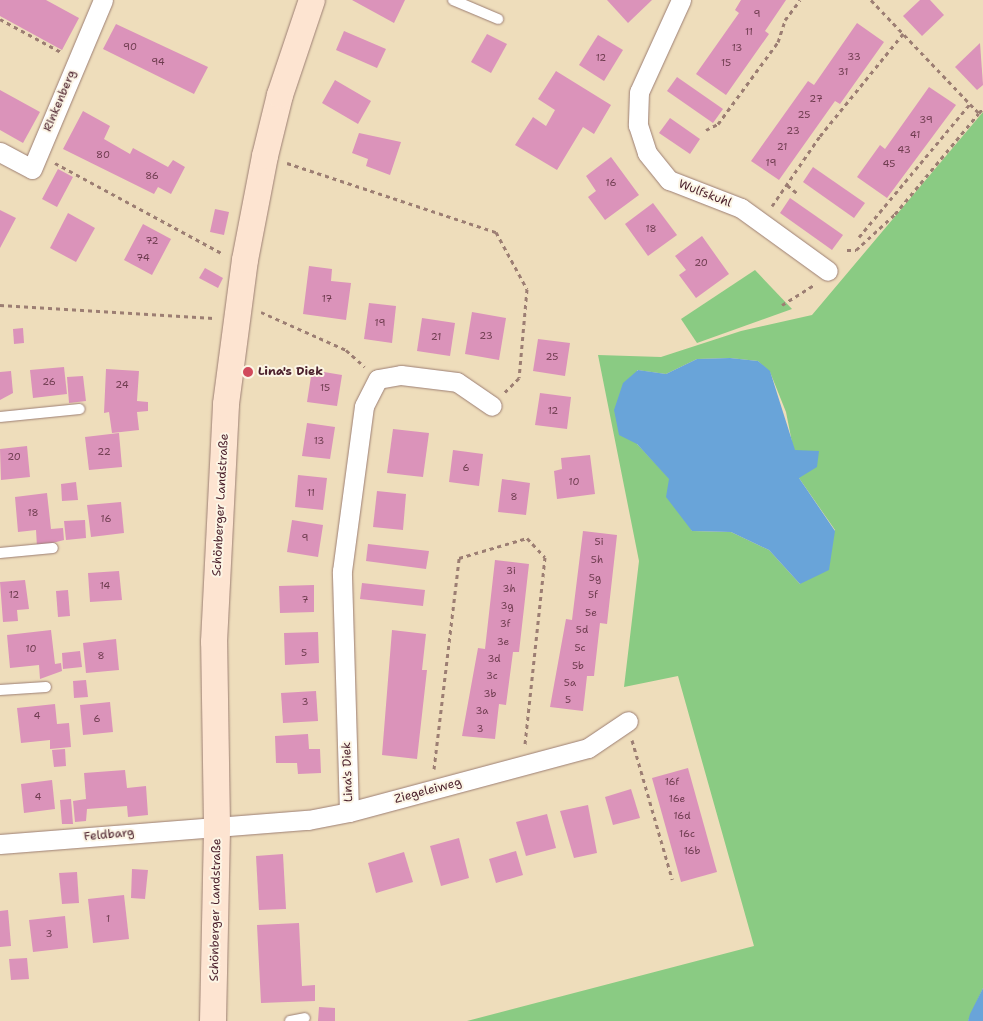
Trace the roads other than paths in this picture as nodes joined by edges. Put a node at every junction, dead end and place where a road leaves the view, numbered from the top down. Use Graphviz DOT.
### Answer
graph roads {
  1 [pos="103,0"];
  2 [pos="312,0"];
  3 [pos="453,0"];
  4 [pos="682,0"];
  5 [pos="498,19"];
  6 [pos="0,152"];
  7 [pos="828,272"];
  8 [pos="492,406"];
  9 [pos="80,409"];
  10 [pos="0,417"];
  11 [pos="53,548"];
  12 [pos="0,553"];
  13 [pos="46,687"];
  14 [pos="0,690"];
  15 [pos="628,721"];
  16 [pos="350,812"];
  17 [pos="217,826"];
  18 [pos="0,844"];
  19 [pos="304,1018"];
  20 [pos="213,1021"];
  21 [pos="290,1021"];
  1 -- 6 [label="street, Rinkenberg"];
  2 -- 17 [label="main road, Schönberger Landstraße"];
  3 -- 5 [label="lane"];
  4 -- 7 [label="street, Wulfskuhl"];
  8 -- 16 [label="street, Lina's Diek"];
  9 -- 10 [label="lane"];
  11 -- 12 [label="lane"];
  13 -- 14 [label="lane"];
  15 -- 16 [label="street, Ziegeleiweg"];
  16 -- 17 [label="street, Ziegeleiweg"];
  17 -- 18 [label="street, Feldbarg"];
  17 -- 20 [label="main road, Schönberger Landstraße"];
  19 -- 21 [label="lane"];
}
